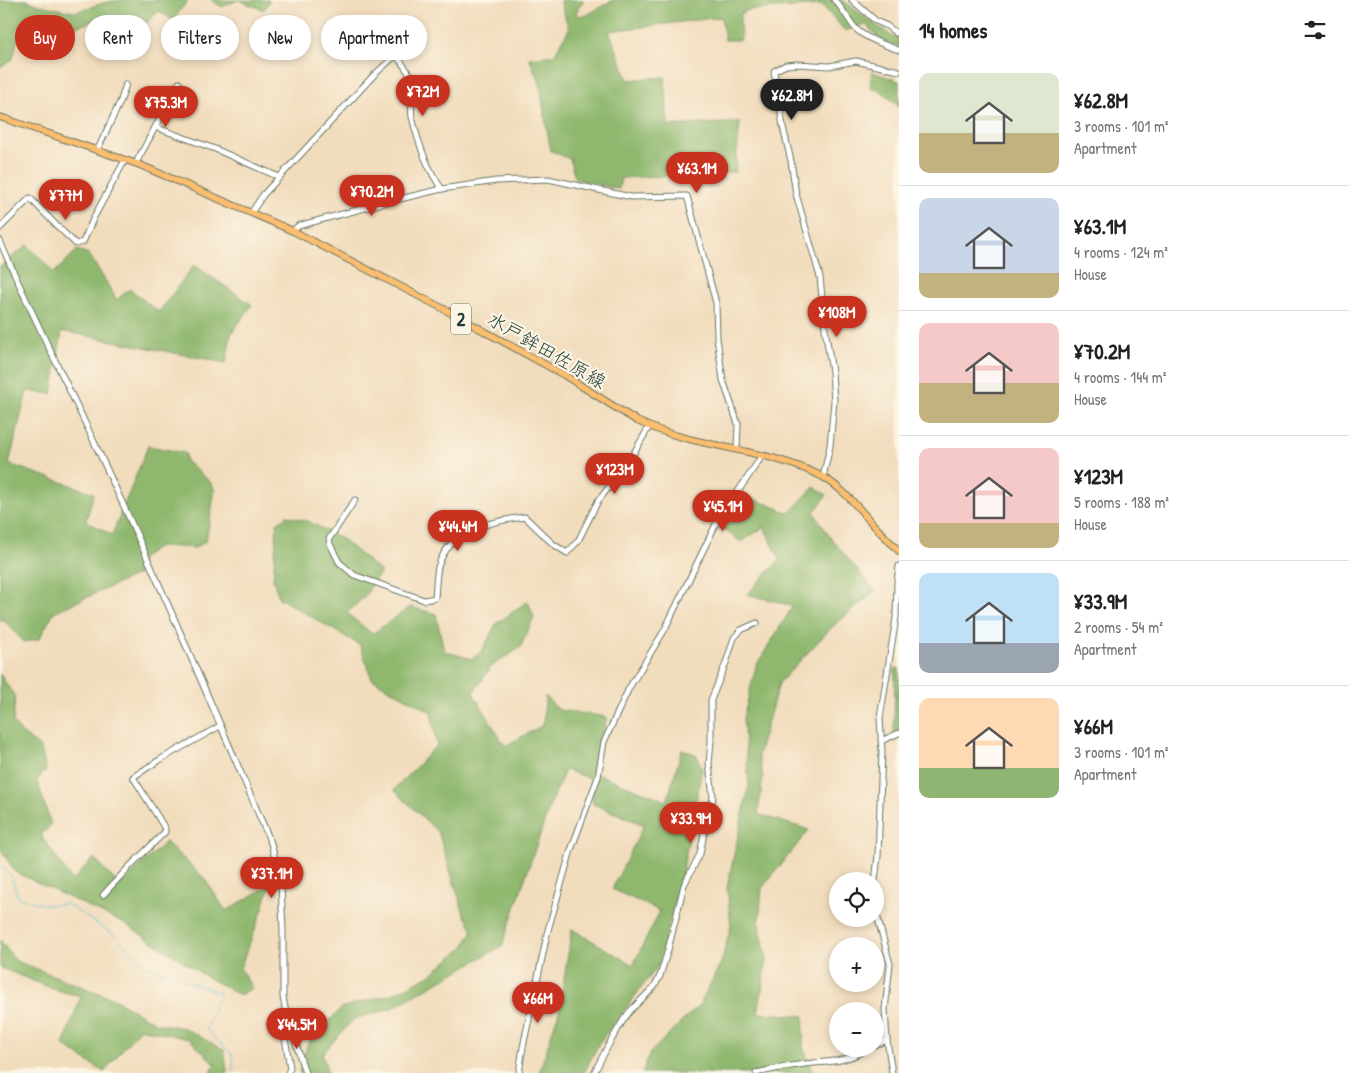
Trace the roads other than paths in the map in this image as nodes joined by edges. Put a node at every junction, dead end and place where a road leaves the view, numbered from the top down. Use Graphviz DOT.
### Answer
graph roads {
  1 [pos="834,0"];
  2 [pos="852,0"];
  3 [pos="899,34"];
  4 [pos="899,50"];
  5 [pos="390,60"];
  6 [pos="400,60"];
  7 [pos="899,71"];
  8 [pos="179,83"];
  9 [pos="126,84"];
  10 [pos="0,117"];
  11 [pos="155,126"];
  12 [pos="97,151"];
  13 [pos="124,160"];
  14 [pos="136,163"];
  15 [pos="279,178"];
  16 [pos="442,190"];
  17 [pos="251,213"];
  18 [pos="0,228"];
  19 [pos="293,231"];
  20 [pos="0,241"];
  21 [pos="649,427"];
  22 [pos="737,449"];
  23 [pos="762,456"];
  24 [pos="823,477"];
  25 [pos="355,500"];
  26 [pos="899,551"];
  27 [pos="899,566"];
  28 [pos="757,623"];
  29 [pos="220,726"];
  30 [pos="899,733"];
  31 [pos="882,741"];
  32 [pos="876,872"];
  33 [pos="103,895"];
  34 [pos="880,927"];
  35 [pos="289,1020"];
  36 [pos="887,1040"];
  37 [pos="884,1041"];
  38 [pos="853,1057"];
  39 [pos="288,1073"];
  40 [pos="305,1073"];
  41 [pos="519,1073"];
  42 [pos="594,1073"];
  43 [pos="756,1073"];
  44 [pos="892,1073"];
  1 -- 4 [label="street"];
  2 -- 3 [label="street"];
  5 -- 15 [label="street"];
  6 -- 16 [label="street"];
  7 -- 24 [label="street"];
  8 -- 11 [label="street"];
  9 -- 12 [label="street"];
  10 -- 12 [label="main road, 水戸鉾田佐原線 / 2"];
  11 -- 14 [label="street"];
  11 -- 15 [label="street"];
  12 -- 13 [label="main road, 水戸鉾田佐原線 / 2"];
  13 -- 14 [label="main road, 水戸鉾田佐原線 / 2"];
  13 -- 18 [label="street"];
  14 -- 17 [label="main road, 水戸鉾田佐原線 / 2"];
  15 -- 17 [label="street"];
  16 -- 19 [label="street"];
  16 -- 22 [label="street"];
  17 -- 19 [label="main road, 水戸鉾田佐原線 / 2"];
  19 -- 21 [label="main road, 水戸鉾田佐原線 / 2"];
  20 -- 29 [label="street"];
  21 -- 22 [label="main road, 水戸鉾田佐原線 / 2"];
  21 -- 25 [label="street"];
  22 -- 23 [label="main road, 水戸鉾田佐原線 / 2"];
  23 -- 24 [label="main road, 水戸鉾田佐原線 / 2"];
  23 -- 41 [label="street"];
  24 -- 26 [label="main road, 水戸鉾田佐原線 / 2"];
  27 -- 31 [label="street"];
  28 -- 42 [label="street"];
  29 -- 33 [label="street"];
  29 -- 35 [label="street"];
  30 -- 31 [label="street"];
  31 -- 32 [label="street"];
  34 -- 36 [label="street"];
  35 -- 39 [label="street"];
  35 -- 40 [label="street"];
  36 -- 37 [label="street"];
  36 -- 44 [label="street"];
  38 -- 43 [label="street"];
}
